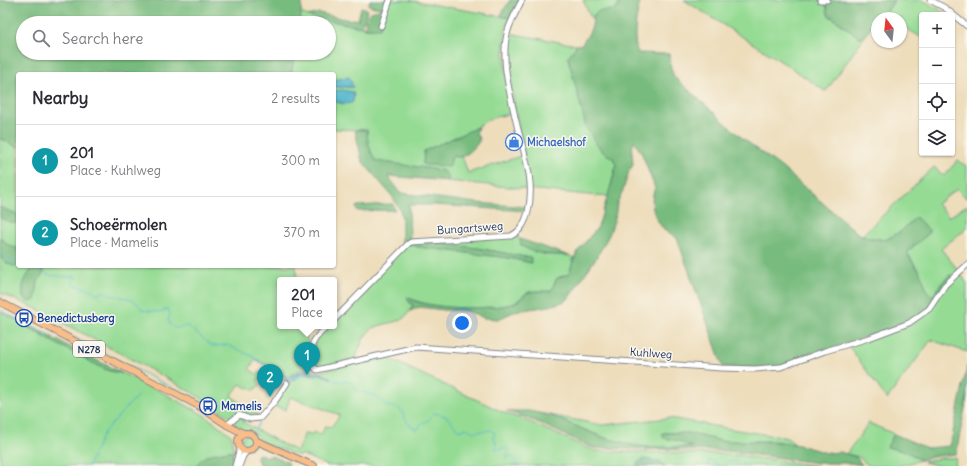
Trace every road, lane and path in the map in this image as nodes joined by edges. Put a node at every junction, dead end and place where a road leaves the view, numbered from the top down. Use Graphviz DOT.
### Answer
graph roads {
  1 [pos="390,0"];
  2 [pos="522,0"];
  3 [pos="820,0"];
  4 [pos="827,0"];
  5 [pos="930,0"];
  6 [pos="380,26"];
  7 [pos="967,26"];
  8 [pos="967,265"];
  9 [pos="0,302"];
  10 [pos="337,317"];
  11 [pos="325,329"];
  12 [pos="287,383"];
  13 [pos="228,425"];
  14 [pos="243,433"];
  15 [pos="238,439"];
  16 [pos="257,441"];
  17 [pos="240,448"];
  18 [pos="255,448"];
  19 [pos="274,449"];
  20 [pos="247,451"];
  21 [pos="235,466"];
  22 [pos="239,466"];
  23 [pos="314,466"];
  1 -- 6 [label="street"];
  2 -- 10 [label="street, Bungartsweg"];
  3 -- 4 [label="street"];
  5 -- 7 [label="street"];
  8 -- 11 [label="street, Kuhlweg"];
  9 -- 13 [label="main road, N278"];
  12 -- 13 [label="street"];
  13 -- 14 [label="main road, N278"];
  13 -- 15 [label="main road, N278"];
  14 -- 15 [label="main road"];
  14 -- 16 [label="main road, N278"];
  15 -- 17 [label="main road, N278"];
  16 -- 18 [label="main road"];
  16 -- 19 [label="main road, N278"];
  17 -- 20 [label="main road"];
  17 -- 21 [label="street"];
  18 -- 19 [label="main road, N278"];
  18 -- 20 [label="main road, N278"];
  19 -- 23 [label="main road, N278"];
  20 -- 22 [label="street"];
}
